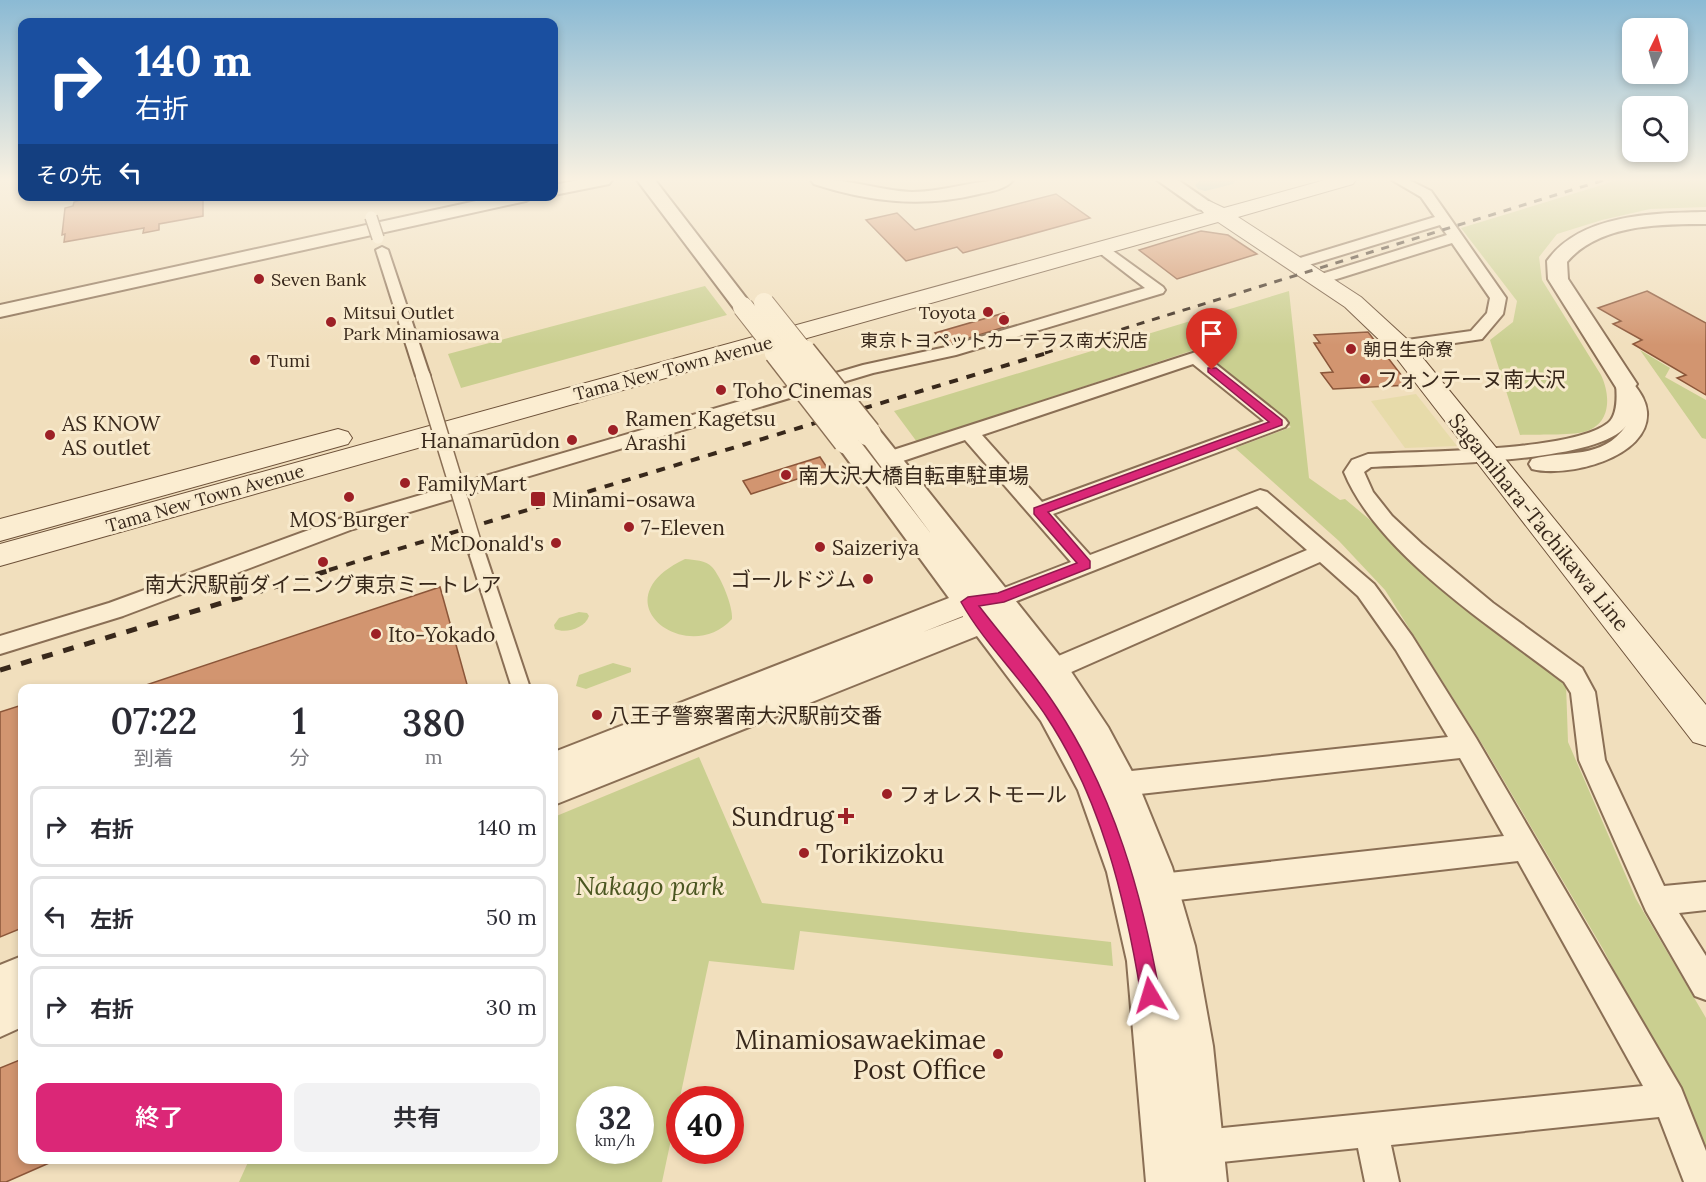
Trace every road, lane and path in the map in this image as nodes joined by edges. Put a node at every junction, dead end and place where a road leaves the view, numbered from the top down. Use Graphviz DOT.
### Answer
graph roads {
  1 [pos="302,235"];
  2 [pos="347,235"];
  3 [pos="377,235"];
  4 [pos="694,235"];
  5 [pos="705,235"];
  6 [pos="1122,235"];
  7 [pos="1139,235"];
  8 [pos="1251,235"];
  9 [pos="1391,235"];
  10 [pos="1591,235"];
  11 [pos="1456,237"];
  12 [pos="1102,248"];
  13 [pos="1296,264"];
  14 [pos="1321,279"];
  15 [pos="0,300"];
  16 [pos="753,304"];
  17 [pos="0,311"];
  18 [pos="781,338"];
  19 [pos="1400,346"];
  20 [pos="658,365"];
  21 [pos="1625,384"];
  22 [pos="817,385"];
  23 [pos="969,432"];
  24 [pos="857,437"];
  25 [pos="888,459"];
  26 [pos="1490,460"];
  27 [pos="1039,511"];
  28 [pos="0,530"];
  29 [pos="0,542"];
  30 [pos="1323,552"];
  31 [pos="0,555"];
  32 [pos="1086,565"];
  33 [pos="0,570"];
  34 [pos="983,607"];
  35 [pos="0,645"];
  36 [pos="1051,670"];
  37 [pos="520,684"];
  38 [pos="1706,731"];
  39 [pos="1467,746"];
  40 [pos="558,766"];
  41 [pos="1122,784"];
  42 [pos="558,788"];
  43 [pos="1525,847"];
  44 [pos="1160,888"];
  45 [pos="1706,896"];
  46 [pos="1656,901"];
  47 [pos="18,977"];
  48 [pos="0,984"];
  49 [pos="1706,985"];
  50 [pos="18,1010"];
  51 [pos="0,1017"];
  52 [pos="1669,1100"];
  53 [pos="1371,1129"];
  54 [pos="1202,1147"];
  55 [pos="1166,1166"];
  56 [pos="1205,1182"];
  57 [pos="1382,1182"];
  58 [pos="1701,1182"];
  1 -- 15 [label="street"];
  2 -- 17 [label="street"];
  3 -- 37 [label="street, bridge"];
  4 -- 16 [label="street"];
  5 -- 16 [label="street"];
  6 -- 20 [label="main road, Tama New Town Avenue"];
  7 -- 12 [label="main road, Tama New Town Avenue"];
  8 -- 13 [label="main road, Sagamihara-Tachikawa Line"];
  9 -- 13 [label="street"];
  10 -- 21 [label="street"];
  11 -- 14 [label="street"];
  11 -- 19 [label="street"];
  12 -- 18 [label="main road, Tama New Town Avenue"];
  12 -- 22 [label="street"];
  13 -- 14 [label="main road, Sagamihara-Tachikawa Line"];
  14 -- 19 [label="main road, Sagamihara-Tachikawa Line"];
  16 -- 24 [label="street, bridge"];
  18 -- 20 [label="main road, Tama New Town Avenue"];
  18 -- 22 [label="street"];
  19 -- 26 [label="main road, Sagamihara-Tachikawa Line"];
  20 -- 28 [label="main road"];
  20 -- 29 [label="main road, Tama New Town Avenue"];
  20 -- 31 [label="main road, Tama New Town Avenue"];
  20 -- 33 [label="main road"];
  21 -- 26 [label="street"];
  22 -- 35 [label="street"];
  23 -- 25 [label="street"];
  23 -- 27 [label="street"];
  23 -- 27 [label="street"];
  24 -- 25 [label="street"];
  24 -- 34 [label="street"];
  25 -- 34 [label="street"];
  26 -- 38 [label="main road, Sagamihara-Tachikawa Line"];
  26 -- 46 [label="street"];
  27 -- 32 [label="street"];
  30 -- 32 [label="street"];
  30 -- 36 [label="street"];
  30 -- 39 [label="street"];
  32 -- 34 [label="street"];
  34 -- 36 [label="street"];
  34 -- 40 [label="street"];
  34 -- 42 [label="street"];
  34 -- 55 [label="street"];
  36 -- 41 [label="street"];
  39 -- 41 [label="street"];
  39 -- 43 [label="street"];
  41 -- 44 [label="street"];
  43 -- 44 [label="street"];
  43 -- 52 [label="street"];
  44 -- 54 [label="street"];
  45 -- 46 [label="street"];
  46 -- 49 [label="street"];
  47 -- 48 [label="street"];
  50 -- 51 [label="street"];
  52 -- 53 [label="street"];
  52 -- 58 [label="street"];
  53 -- 54 [label="street"];
  53 -- 57 [label="street"];
  54 -- 55 [label="street"];
  54 -- 56 [label="street"];
}
